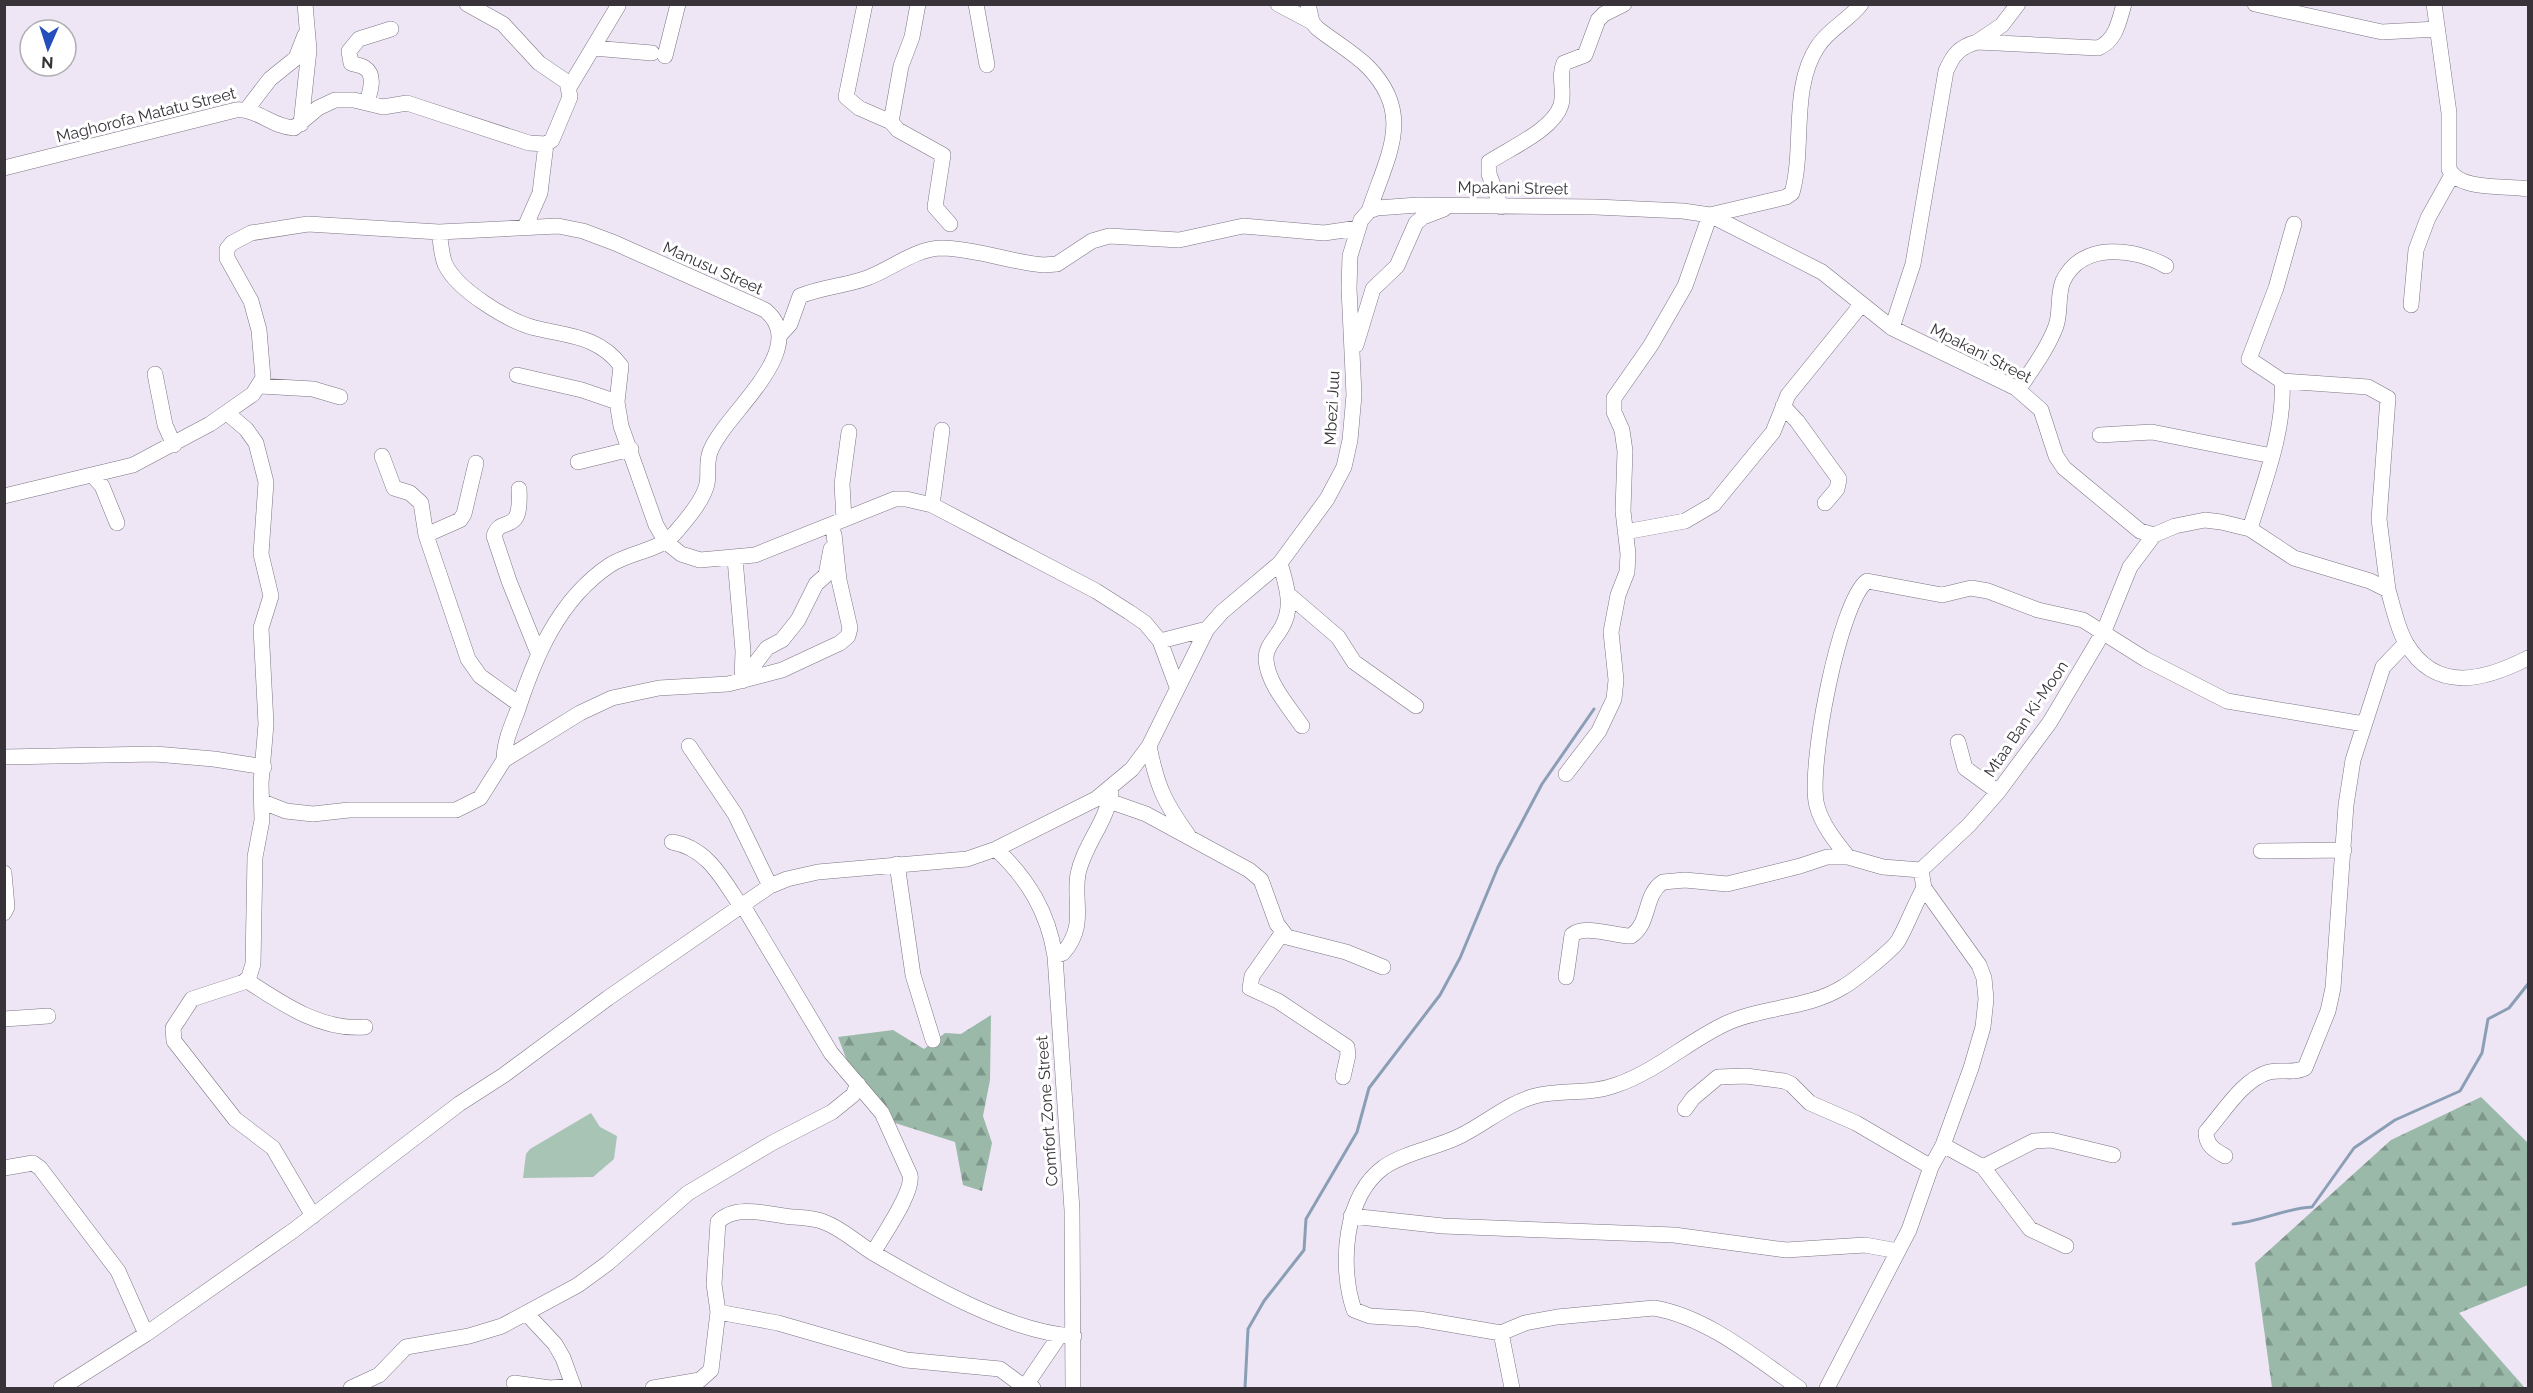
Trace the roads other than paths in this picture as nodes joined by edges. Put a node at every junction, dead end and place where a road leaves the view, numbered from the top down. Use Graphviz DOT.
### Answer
graph roads {
  1 [pos="305,4"];
  2 [pos="467,4"];
  3 [pos="678,4"];
  4 [pos="865,4"];
  5 [pos="918,4"];
  6 [pos="976,4"];
  7 [pos="1278,4"];
  8 [pos="1308,4"];
  9 [pos="1624,4"];
  10 [pos="1861,4"];
  11 [pos="2018,4"];
  12 [pos="2031,4"];
  13 [pos="2124,4"];
  14 [pos="2255,4"];
  15 [pos="2434,4"];
  16 [pos="618,6"];
  17 [pos="2006,17"];
  18 [pos="1312,22"];
  19 [pos="308,28"];
  20 [pos="391,28"];
  21 [pos="2437,29"];
  22 [pos="1977,42"];
  23 [pos="593,48"];
  24 [pos="987,65"];
  25 [pos="570,86"];
  26 [pos="367,102"];
  27 [pos="247,109"];
  28 [pos="891,122"];
  29 [pos="301,124"];
  30 [pos="546,144"];
  31 [pos="4,168"];
  32 [pos="2452,176"];
  33 [pos="2529,189"];
  34 [pos="1452,206"];
  35 [pos="1501,207"];
  36 [pos="1370,211"];
  37 [pos="1710,215"];
  38 [pos="950,224"];
  39 [pos="2294,224"];
  40 [pos="525,227"];
  41 [pos="1358,228"];
  42 [pos="439,232"];
  43 [pos="2166,266"];
  44 [pos="1861,305"];
  45 [pos="2411,305"];
  46 [pos="1892,328"];
  47 [pos="780,336"];
  48 [pos="1352,359"];
  49 [pos="155,374"];
  50 [pos="518,375"];
  51 [pos="2282,381"];
  52 [pos="260,386"];
  53 [pos="2018,390"];
  54 [pos="340,397"];
  55 [pos="617,402"];
  56 [pos="1783,406"];
  57 [pos="227,413"];
  58 [pos="942,430"];
  59 [pos="849,432"];
  60 [pos="2100,435"];
  61 [pos="174,445"];
  62 [pos="631,449"];
  63 [pos="382,456"];
  64 [pos="2272,456"];
  65 [pos="578,462"];
  66 [pos="476,463"];
  67 [pos="93,476"];
  68 [pos="519,489"];
  69 [pos="4,496"];
  70 [pos="1825,503"];
  71 [pos="932,505"];
  72 [pos="844,519"];
  73 [pos="117,524"];
  74 [pos="2250,529"];
  75 [pos="829,530"];
  76 [pos="1625,532"];
  77 [pos="426,535"];
  78 [pos="2154,535"];
  79 [pos="666,542"];
  80 [pos="735,559"];
  81 [pos="1280,563"];
  82 [pos="2388,590"];
  83 [pos="1289,596"];
  84 [pos="1207,629"];
  85 [pos="2104,631"];
  86 [pos="1160,641"];
  87 [pos="2406,643"];
  88 [pos="538,653"];
  89 [pos="2529,658"];
  90 [pos="742,681"];
  91 [pos="1176,687"];
  92 [pos="519,704"];
  93 [pos="1416,706"];
  94 [pos="2364,724"];
  95 [pos="1302,726"];
  96 [pos="1958,742"];
  97 [pos="688,746"];
  98 [pos="1149,746"];
  99 [pos="4,757"];
  100 [pos="504,760"];
  101 [pos="264,767"];
  102 [pos="1566,774"];
  103 [pos="1998,792"];
  104 [pos="1110,793"];
  105 [pos="262,802"];
  106 [pos="1191,840"];
  107 [pos="672,842"];
  108 [pos="996,849"];
  109 [pos="2344,850"];
  110 [pos="2260,851"];
  111 [pos="1848,857"];
  112 [pos="897,864"];
  113 [pos="4,873"];
  114 [pos="1922,877"];
  115 [pos="770,886"];
  116 [pos="741,904"];
  117 [pos="4,912"];
  118 [pos="1282,932"];
  119 [pos="1055,956"];
  120 [pos="1383,966"];
  121 [pos="1566,977"];
  122 [pos="246,980"];
  123 [pos="48,1016"];
  124 [pos="4,1019"];
  125 [pos="365,1027"];
  126 [pos="933,1040"];
  127 [pos="1343,1077"];
  128 [pos="858,1084"];
  129 [pos="1686,1109"];
  130 [pos="1943,1145"];
  131 [pos="2113,1155"];
  132 [pos="2225,1156"];
  133 [pos="1931,1167"];
  134 [pos="1983,1167"];
  135 [pos="4,1168"];
  136 [pos="313,1216"];
  137 [pos="1351,1216"];
  138 [pos="2066,1246"];
  139 [pos="1898,1251"];
  140 [pos="873,1253"];
  141 [pos="718,1312"];
  142 [pos="526,1313"];
  143 [pos="1501,1333"];
  144 [pos="146,1334"];
  145 [pos="1067,1336"];
  146 [pos="514,1383"];
  147 [pos="574,1387"];
  148 [pos="1030,1387"];
  149 [pos="356,1388"];
  150 [pos="61,1389"];
  151 [pos="653,1389"];
  152 [pos="1073,1389"];
  153 [pos="1512,1389"];
  154 [pos="1798,1389"];
  155 [pos="1827,1389"];
  1 -- 19 [label="street"];
  2 -- 25 [label="street"];
  3 -- 23 [label="street"];
  4 -- 28 [label="street"];
  5 -- 28 [label="street"];
  6 -- 24 [label="street"];
  7 -- 18 [label="street"];
  8 -- 18 [label="street"];
  9 -- 35 [label="street"];
  10 -- 37 [label="street"];
  11 -- 17 [label="street"];
  12 -- 17 [label="street"];
  13 -- 22 [label="street"];
  14 -- 21 [label="street"];
  15 -- 21 [label="street"];
  16 -- 23 [label="street"];
  17 -- 22 [label="street"];
  18 -- 36 [label="street"];
  19 -- 27 [label="street"];
  19 -- 29 [label="street"];
  20 -- 26 [label="street"];
  21 -- 32 [label="street"];
  22 -- 46 [label="street"];
  23 -- 25 [label="street"];
  25 -- 30 [label="street"];
  26 -- 29 [label="street"];
  26 -- 30 [label="street"];
  27 -- 29 [label="street, Maghorofa Matatu Street"];
  27 -- 31 [label="street, Maghorofa Matatu Street"];
  28 -- 38 [label="street"];
  30 -- 40 [label="street"];
  32 -- 33 [label="street"];
  32 -- 45 [label="street"];
  34 -- 35 [label="street, Mpakani Street"];
  34 -- 36 [label="street, Mpakani Street"];
  34 -- 48 [label="street"];
  35 -- 37 [label="street, Mpakani Street"];
  36 -- 41 [label="street"];
  37 -- 44 [label="street, Mpakani Street"];
  37 -- 76 [label="street"];
  39 -- 51 [label="street"];
  40 -- 42 [label="street, Manusu Street"];
  40 -- 47 [label="street, Manusu Street"];
  41 -- 47 [label="street"];
  41 -- 48 [label="street, Mbezi Juu"];
  42 -- 52 [label="street, Manusu Street"];
  42 -- 55 [label="street"];
  43 -- 53 [label="street"];
  44 -- 46 [label="street, Mpakani Street"];
  44 -- 56 [label="street"];
  46 -- 53 [label="street, Mpakani Street"];
  47 -- 79 [label="street"];
  48 -- 81 [label="street, Mbezi Juu"];
  49 -- 61 [label="street"];
  50 -- 55 [label="street"];
  51 -- 64 [label="street"];
  51 -- 82 [label="street"];
  52 -- 54 [label="street"];
  52 -- 57 [label="street"];
  53 -- 78 [label="street, Mpakani Street"];
  55 -- 62 [label="street"];
  56 -- 70 [label="street"];
  56 -- 76 [label="street"];
  57 -- 61 [label="street"];
  57 -- 101 [label="street"];
  58 -- 71 [label="street"];
  59 -- 72 [label="street"];
  60 -- 64 [label="street"];
  61 -- 67 [label="street"];
  62 -- 65 [label="street"];
  62 -- 79 [label="street"];
  63 -- 77 [label="street"];
  64 -- 74 [label="street"];
  66 -- 77 [label="street"];
  67 -- 69 [label="street"];
  67 -- 73 [label="street"];
  68 -- 88 [label="street"];
  71 -- 72 [label="street"];
  71 -- 86 [label="street"];
  72 -- 75 [label="street"];
  74 -- 78 [label="street"];
  74 -- 82 [label="street"];
  75 -- 80 [label="street"];
  75 -- 90 [label="street"];
  75 -- 90 [label="street"];
  76 -- 102 [label="street"];
  77 -- 92 [label="street"];
  78 -- 85 [label="street, Mtaa Ban Ki-Moon"];
  79 -- 80 [label="street"];
  79 -- 88 [label="street"];
  80 -- 90 [label="street"];
  81 -- 83 [label="street"];
  81 -- 84 [label="street, Mbezi Juu"];
  82 -- 87 [label="street"];
  83 -- 93 [label="street"];
  83 -- 95 [label="street"];
  84 -- 86 [label="street"];
  84 -- 91 [label="street"];
  85 -- 94 [label="street"];
  85 -- 103 [label="street, Mtaa Ban Ki-Moon"];
  85 -- 111 [label="street"];
  86 -- 91 [label="street"];
  87 -- 89 [label="street"];
  87 -- 94 [label="street"];
  88 -- 92 [label="street"];
  90 -- 100 [label="street"];
  91 -- 98 [label="street"];
  92 -- 100 [label="street"];
  94 -- 109 [label="street"];
  96 -- 103 [label="street"];
  97 -- 115 [label="street"];
  98 -- 104 [label="street"];
  98 -- 106 [label="street"];
  99 -- 101 [label="street"];
  100 -- 105 [label="street"];
  101 -- 105 [label="street"];
  103 -- 114 [label="street, Mtaa Ban Ki-Moon"];
  104 -- 106 [label="street"];
  104 -- 108 [label="street"];
  104 -- 119 [label="street"];
  105 -- 122 [label="street"];
  106 -- 118 [label="street"];
  107 -- 116 [label="street"];
  108 -- 112 [label="street"];
  108 -- 119 [label="street, Comfort Zone Street"];
  109 -- 110 [label="street"];
  109 -- 132 [label="street"];
  111 -- 114 [label="street"];
  111 -- 121 [label="street"];
  112 -- 115 [label="street"];
  112 -- 126 [label="street"];
  113 -- 117 [label="street"];
  114 -- 130 [label="street"];
  114 -- 137 [label="street"];
  115 -- 116 [label="street"];
  116 -- 128 [label="street"];
  116 -- 136 [label="street"];
  118 -- 120 [label="street"];
  118 -- 127 [label="street"];
  119 -- 145 [label="street, Comfort Zone Street"];
  122 -- 125 [label="street"];
  122 -- 136 [label="street"];
  123 -- 124 [label="street"];
  128 -- 140 [label="street"];
  128 -- 142 [label="street"];
  129 -- 133 [label="street"];
  130 -- 133 [label="street"];
  130 -- 134 [label="street"];
  131 -- 134 [label="street"];
  133 -- 139 [label="street"];
  134 -- 138 [label="street"];
  135 -- 144 [label="street"];
  136 -- 144 [label="street"];
  137 -- 139 [label="street"];
  137 -- 143 [label="street"];
  139 -- 155 [label="street"];
  140 -- 141 [label="street"];
  140 -- 145 [label="street"];
  141 -- 148 [label="street"];
  141 -- 151 [label="street"];
  142 -- 147 [label="street"];
  142 -- 149 [label="street"];
  143 -- 153 [label="street"];
  143 -- 154 [label="street"];
  144 -- 150 [label="street"];
  145 -- 148 [label="street"];
  145 -- 152 [label="street, Comfort Zone Street"];
  146 -- 147 [label="street"];
}
